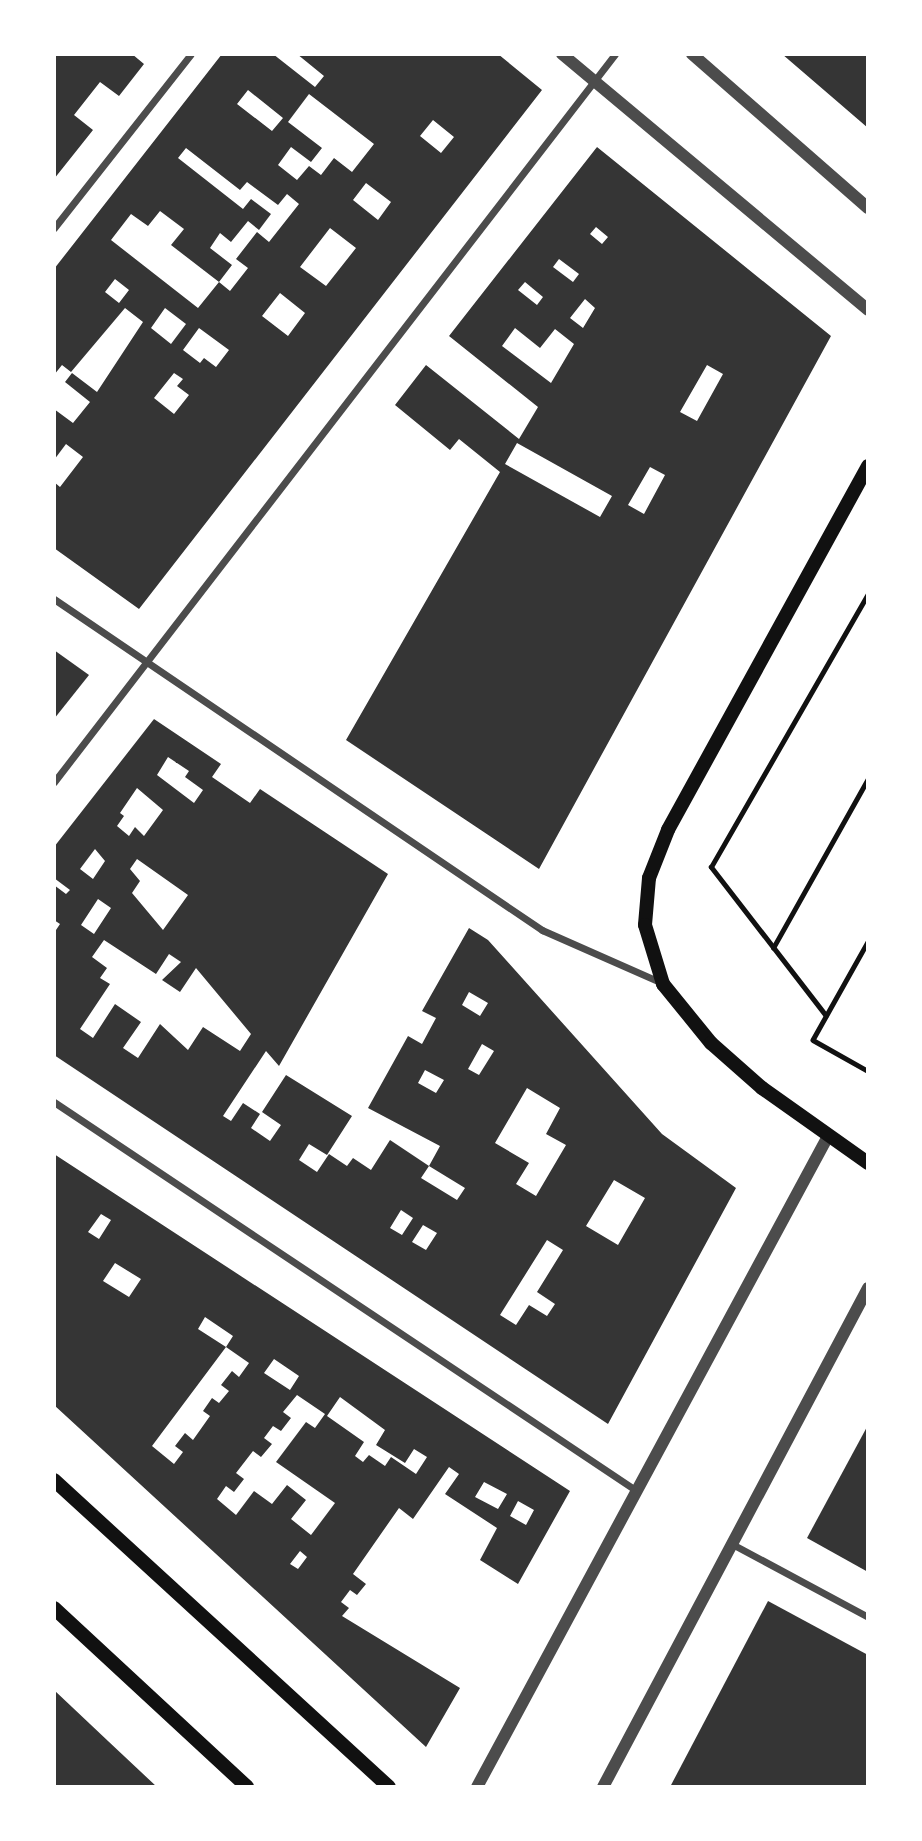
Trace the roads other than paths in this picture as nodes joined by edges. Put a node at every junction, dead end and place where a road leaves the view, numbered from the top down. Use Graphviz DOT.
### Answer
graph roads {
  1 [pos="191,54"];
  2 [pos="562,54"];
  3 [pos="615,54"];
  4 [pos="692,54"];
  5 [pos="595,83"];
  6 [pos="868,208"];
  7 [pos="54,228"];
  8 [pos="868,310"];
  9 [pos="868,466"];
  10 [pos="54,599"];
  11 [pos="144,664"];
  12 [pos="54,782"];
  13 [pos="663,984"];
  14 [pos="54,1102"];
  15 [pos="827,1138"];
  16 [pos="868,1163"];
  17 [pos="868,1288"];
  18 [pos="54,1480"];
  19 [pos="637,1491"];
  20 [pos="732,1544"];
  21 [pos="54,1608"];
  22 [pos="868,1618"];
  23 [pos="247,1787"];
  24 [pos="389,1787"];
  25 [pos="477,1787"];
  26 [pos="603,1787"];
  1 -- 7 [label="street"];
  2 -- 5 [label="street"];
  3 -- 5 [label="street"];
  4 -- 6 [label="street"];
  5 -- 8 [label="street"];
  5 -- 11 [label="street"];
  9 -- 13 [label="main road"];
  10 -- 11 [label="street"];
  11 -- 12 [label="street"];
  11 -- 13 [label="street"];
  13 -- 15 [label="main road"];
  14 -- 19 [label="street"];
  15 -- 16 [label="main road"];
  15 -- 19 [label="street"];
  17 -- 20 [label="street"];
  18 -- 24 [label="main road"];
  19 -- 25 [label="street"];
  20 -- 22 [label="street"];
  20 -- 26 [label="street"];
  21 -- 23 [label="main road"];
}
